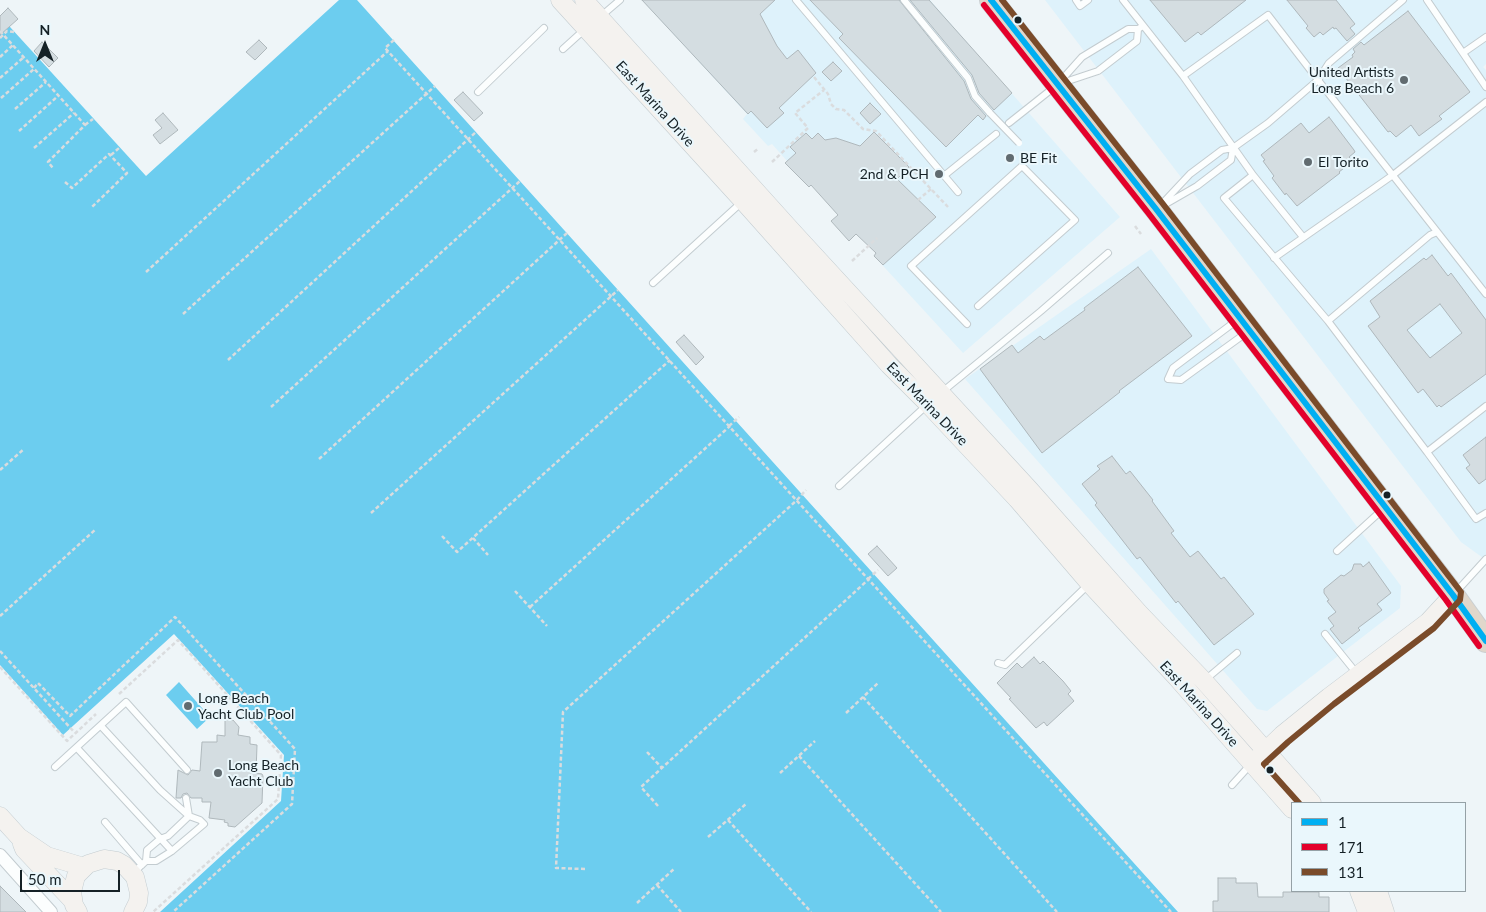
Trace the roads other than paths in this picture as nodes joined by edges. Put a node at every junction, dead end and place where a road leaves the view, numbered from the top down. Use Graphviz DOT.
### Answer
graph roads {
  1 [pos="560,0"];
  2 [pos="584,0"];
  3 [pos="620,0"];
  4 [pos="796,0"];
  5 [pos="904,0"];
  6 [pos="991,0"];
  7 [pos="1076,0"];
  8 [pos="1088,0"];
  9 [pos="1123,0"];
  10 [pos="1403,0"];
  11 [pos="1427,0"];
  12 [pos="600,16"];
  13 [pos="1140,27"];
  14 [pos="544,28"];
  15 [pos="586,28"];
  16 [pos="1486,37"];
  17 [pos="563,49"];
  18 [pos="1463,53"];
  19 [pos="1183,76"];
  20 [pos="1318,80"];
  21 [pos="1058,85"];
  22 [pos="1486,86"];
  23 [pos="478,92"];
  24 [pos="1486,102"];
  25 [pos="1009,123"];
  26 [pos="996,134"];
  27 [pos="1018,143"];
  28 [pos="1233,148"];
  29 [pos="944,175"];
  30 [pos="1253,175"];
  31 [pos="1393,175"];
  32 [pos="958,192"];
  33 [pos="749,195"];
  34 [pos="1156,210"];
  35 [pos="1438,232"];
  36 [pos="1303,237"];
  37 [pos="1108,253"];
  38 [pos="1274,258"];
  39 [pos="653,283"];
  40 [pos="1486,294"];
  41 [pos="978,306"];
  42 [pos="1328,321"];
  43 [pos="967,324"];
  44 [pos="1244,324"];
  45 [pos="934,399"];
  46 [pos="1486,406"];
  47 [pos="1426,452"];
  48 [pos="839,486"];
  49 [pos="1385,508"];
  50 [pos="1486,513"];
  51 [pos="1336,551"];
  52 [pos="1486,559"];
  53 [pos="1097,578"];
  54 [pos="1453,595"];
  55 [pos="1325,634"];
  56 [pos="1486,641"];
  57 [pos="1237,653"];
  58 [pos="998,663"];
  59 [pos="1359,676"];
  60 [pos="1204,680"];
  61 [pos="101,726"];
  62 [pos="77,748"];
  63 [pos="1266,750"];
  64 [pos="1252,763"];
  65 [pos="56,767"];
  66 [pos="187,770"];
  67 [pos="1232,785"];
  68 [pos="186,798"];
  69 [pos="1311,802"];
  70 [pos="1291,807"];
  71 [pos="0,816"];
  72 [pos="189,816"];
  73 [pos="105,822"];
  74 [pos="19,837"];
  75 [pos="160,839"];
  76 [pos="172,851"];
  77 [pos="0,855"];
  78 [pos="84,867"];
  79 [pos="140,867"];
  80 [pos="1359,892"];
  81 [pos="1378,892"];
  82 [pos="75,906"];
  83 [pos="51,912"];
  84 [pos="133,912"];
  85 [pos="1366,912"];
  86 [pos="1385,912"];
  1 -- 15 [label="main road, East Marina Drive"];
  2 -- 12 [label="main road, East Marina Drive"];
  3 -- 12 [label="lane"];
  4 -- 29 [label="lane"];
  5 -- 27 [label="lane, bridge"];
  6 -- 21 [label="highway"];
  7 -- 8 [label="lane"];
  9 -- 13 [label="lane"];
  10 -- 20 [label="lane"];
  11 -- 18 [label="lane"];
  12 -- 15 [label="lane"];
  12 -- 33 [label="main road, East Marina Drive"];
  13 -- 19 [label="lane"];
  13 -- 21 [label="lane"];
  13 -- 21 [label="lane"];
  14 -- 23 [label="lane"];
  15 -- 17 [label="lane"];
  15 -- 33 [label="main road, East Marina Drive"];
  16 -- 18 [label="lane"];
  18 -- 22 [label="lane"];
  19 -- 20 [label="lane"];
  19 -- 28 [label="lane"];
  20 -- 28 [label="lane"];
  20 -- 31 [label="lane"];
  21 -- 25 [label="lane"];
  21 -- 34 [label="highway"];
  24 -- 31 [label="lane"];
  26 -- 29 [label="lane"];
  28 -- 30 [label="lane"];
  28 -- 34 [label="lane"];
  28 -- 34 [label="lane"];
  29 -- 32 [label="lane"];
  30 -- 36 [label="lane"];
  30 -- 38 [label="lane"];
  31 -- 35 [label="lane"];
  31 -- 36 [label="lane"];
  33 -- 39 [label="lane"];
  33 -- 45 [label="main road, East Marina Drive"];
  34 -- 44 [label="highway"];
  35 -- 40 [label="lane"];
  35 -- 42 [label="lane"];
  36 -- 38 [label="lane"];
  37 -- 45 [label="lane"];
  38 -- 42 [label="lane"];
  41 -- 43 [label="lane"];
  42 -- 47 [label="lane"];
  44 -- 44 [label="lane"];
  44 -- 49 [label="highway"];
  45 -- 48 [label="lane"];
  45 -- 53 [label="main road, East Marina Drive"];
  46 -- 47 [label="lane"];
  47 -- 50 [label="lane"];
  49 -- 51 [label="lane"];
  49 -- 54 [label="highway"];
  52 -- 54 [label="lane"];
  53 -- 58 [label="lane"];
  53 -- 60 [label="main road, East Marina Drive"];
  53 -- 64 [label="main road, East Marina Drive"];
  54 -- 56 [label="highway"];
  54 -- 59 [label="main road"];
  55 -- 59 [label="lane"];
  57 -- 60 [label="lane"];
  59 -- 63 [label="main road"];
  60 -- 63 [label="main road, East Marina Drive"];
  61 -- 62 [label="lane"];
  61 -- 66 [label="lane"];
  61 -- 72 [label="lane"];
  62 -- 65 [label="lane"];
  62 -- 75 [label="lane"];
  63 -- 64 [label="main road"];
  63 -- 69 [label="main road, East Marina Drive"];
  64 -- 67 [label="lane"];
  64 -- 70 [label="main road, East Marina Drive"];
  68 -- 72 [label="lane"];
  71 -- 74 [label="main road"];
  72 -- 75 [label="lane"];
  72 -- 76 [label="lane"];
  73 -- 79 [label="lane"];
  74 -- 78 [label="main road"];
  74 -- 82 [label="main road"];
  75 -- 76 [label="lane"];
  75 -- 79 [label="lane"];
  76 -- 79 [label="lane"];
  77 -- 83 [label="street"];
  78 -- 79 [label="main road"];
  78 -- 82 [label="main road"];
  79 -- 84 [label="main road"];
  80 -- 85 [label="main road"];
  81 -- 86 [label="main road"];
}
